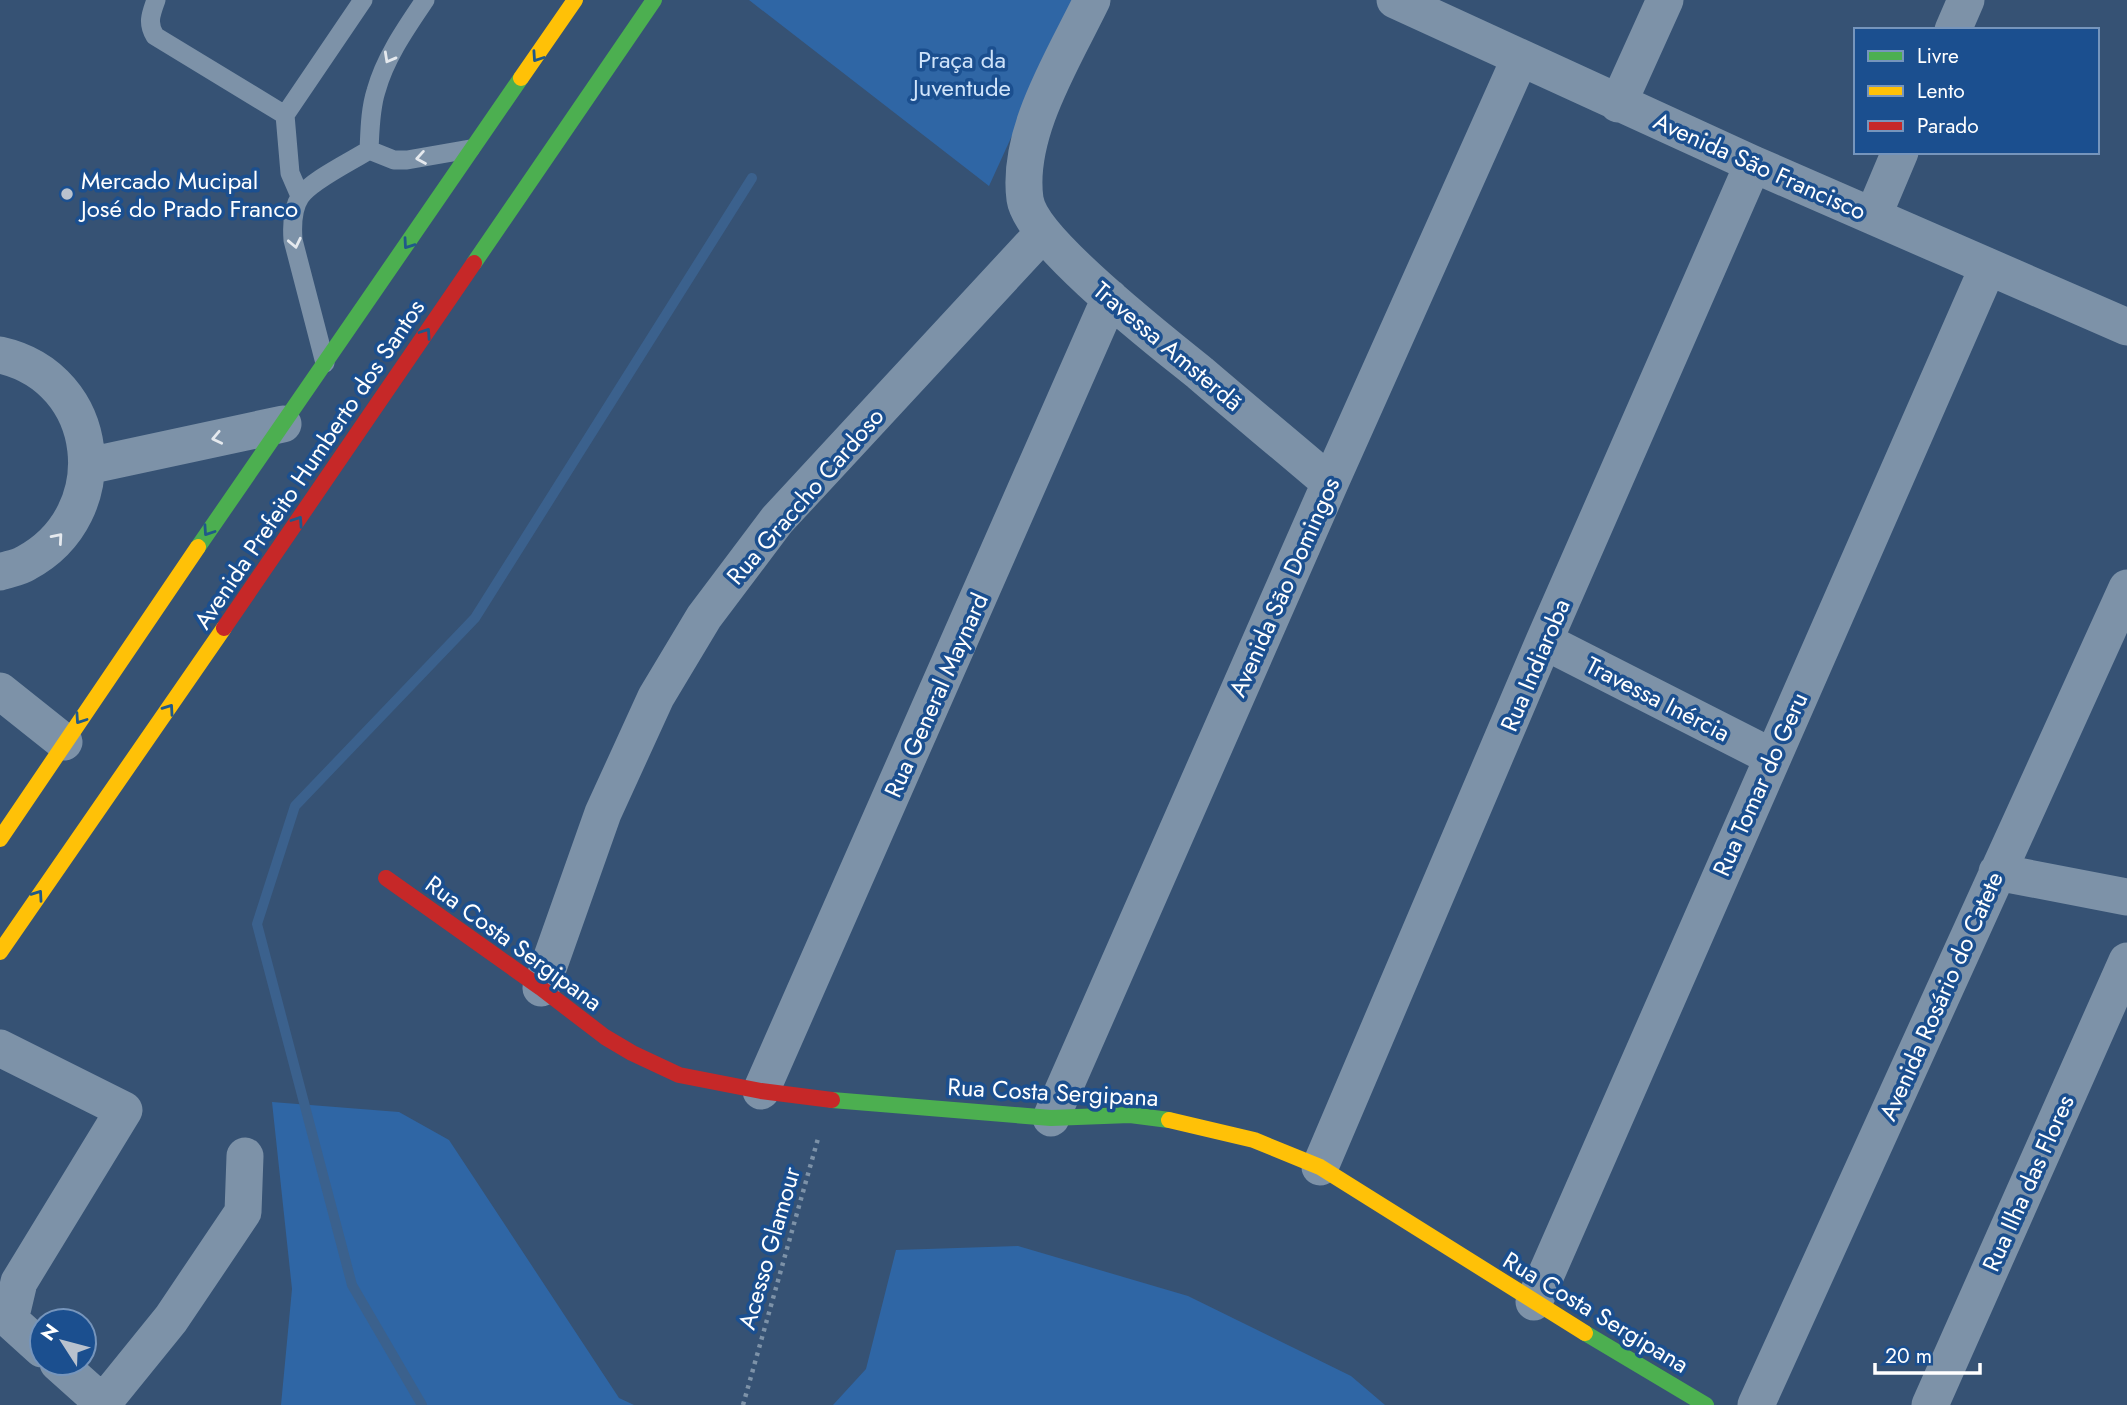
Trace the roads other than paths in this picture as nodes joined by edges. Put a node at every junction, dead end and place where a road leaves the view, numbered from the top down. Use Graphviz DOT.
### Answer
graph roads {
  1 [pos="156,0"];
  2 [pos="363,0"];
  3 [pos="425,0"];
  4 [pos="575,0"];
  5 [pos="654,0"];
  6 [pos="1091,0"];
  7 [pos="1395,0"];
  8 [pos="1665,0"];
  9 [pos="1966,0"];
  10 [pos="1954,28"];
  11 [pos="1520,58"];
  12 [pos="1618,104"];
  13 [pos="285,115"];
  14 [pos="474,148"];
  15 [pos="369,150"];
  16 [pos="1899,154"];
  17 [pos="1753,164"];
  18 [pos="300,196"];
  19 [pos="1873,216"];
  20 [pos="1043,233"];
  21 [pos="1988,267"];
  22 [pos="1110,298"];
  23 [pos="2127,327"];
  24 [pos="0,355"];
  25 [pos="325,363"];
  26 [pos="283,424"];
  27 [pos="88,466"];
  28 [pos="1330,483"];
  29 [pos="0,572"];
  30 [pos="2127,588"];
  31 [pos="1544,641"];
  32 [pos="0,691"];
  33 [pos="64,741"];
  34 [pos="1772,757"];
  35 [pos="0,839"];
  36 [pos="1997,872"];
  37 [pos="386,878"];
  38 [pos="2127,897"];
  39 [pos="0,952"];
  40 [pos="2127,961"];
  41 [pos="541,988"];
  42 [pos="0,1048"];
  43 [pos="761,1091"];
  44 [pos="1051,1118"];
  45 [pos="245,1156"];
  46 [pos="1320,1167"];
  47 [pos="1534,1303"];
  48 [pos="28,1336"];
  49 [pos="74,1377"];
  50 [pos="104,1404"];
  51 [pos="1706,1405"];
  52 [pos="1756,1405"];
  53 [pos="1930,1405"];
  1 -- 13 [label="lane"];
  2 -- 13 [label="lane"];
  3 -- 15 [label="lane, one-way"];
  4 -- 14 [label="street, Avenida Prefeito Humberto dos Santos, one-way"];
  39 -- 5 [label="street, Avenida Prefeito Humberto dos Santos, one-way"];
  6 -- 20 [label="street, Travessa Amsterdã"];
  7 -- 11 [label="street, Avenida São Francisco"];
  8 -- 12 [label="street"];
  9 -- 10 [label="street"];
  11 -- 12 [label="street, Avenida São Francisco"];
  11 -- 28 [label="street, Avenida São Domingos"];
  12 -- 17 [label="street, Avenida São Francisco"];
  13 -- 18 [label="lane"];
  14 -- 15 [label="lane, one-way"];
  14 -- 25 [label="street, Avenida Prefeito Humberto dos Santos, one-way"];
  15 -- 18 [label="lane"];
  16 -- 19 [label="street"];
  17 -- 19 [label="street, Avenida São Francisco"];
  17 -- 31 [label="street, Rua Indiaroba"];
  18 -- 25 [label="lane, one-way"];
  19 -- 21 [label="street, Avenida São Francisco"];
  20 -- 22 [label="street, Travessa Amsterdã"];
  20 -- 41 [label="street, Rua Graccho Cardoso"];
  21 -- 23 [label="street, Avenida São Francisco"];
  21 -- 34 [label="street, Rua Tomar do Geru"];
  22 -- 28 [label="street, Travessa Amsterdã"];
  22 -- 43 [label="street, Rua General Maynard"];
  24 -- 27 [label="street"];
  25 -- 26 [label="street, Avenida Prefeito Humberto dos Santos"];
  26 -- 27 [label="street, one-way"];
  26 -- 33 [label="street, Avenida Prefeito Humberto dos Santos, one-way"];
  29 -- 27 [label="street, one-way"];
  28 -- 44 [label="street, Avenida São Domingos"];
  30 -- 36 [label="street, Avenida Rosário do Catete"];
  31 -- 34 [label="street, Travessa Inércia"];
  31 -- 46 [label="street, Rua Indiaroba"];
  32 -- 33 [label="street"];
  33 -- 35 [label="street, Avenida Prefeito Humberto dos Santos"];
  34 -- 47 [label="street, Rua Tomar do Geru"];
  36 -- 38 [label="street"];
  36 -- 52 [label="street, Avenida Rosário do Catete"];
  37 -- 41 [label="street, Rua Costa Sergipana"];
  40 -- 53 [label="street, Rua Ilha das Flores"];
  41 -- 43 [label="street, Rua Costa Sergipana"];
  42 -- 48 [label="street"];
  43 -- 44 [label="street, Rua Costa Sergipana"];
  44 -- 46 [label="street, Rua Costa Sergipana"];
  45 -- 50 [label="street"];
  46 -- 47 [label="street, Rua Costa Sergipana"];
  47 -- 51 [label="street, Rua Costa Sergipana"];
  49 -- 50 [label="street"];
}
